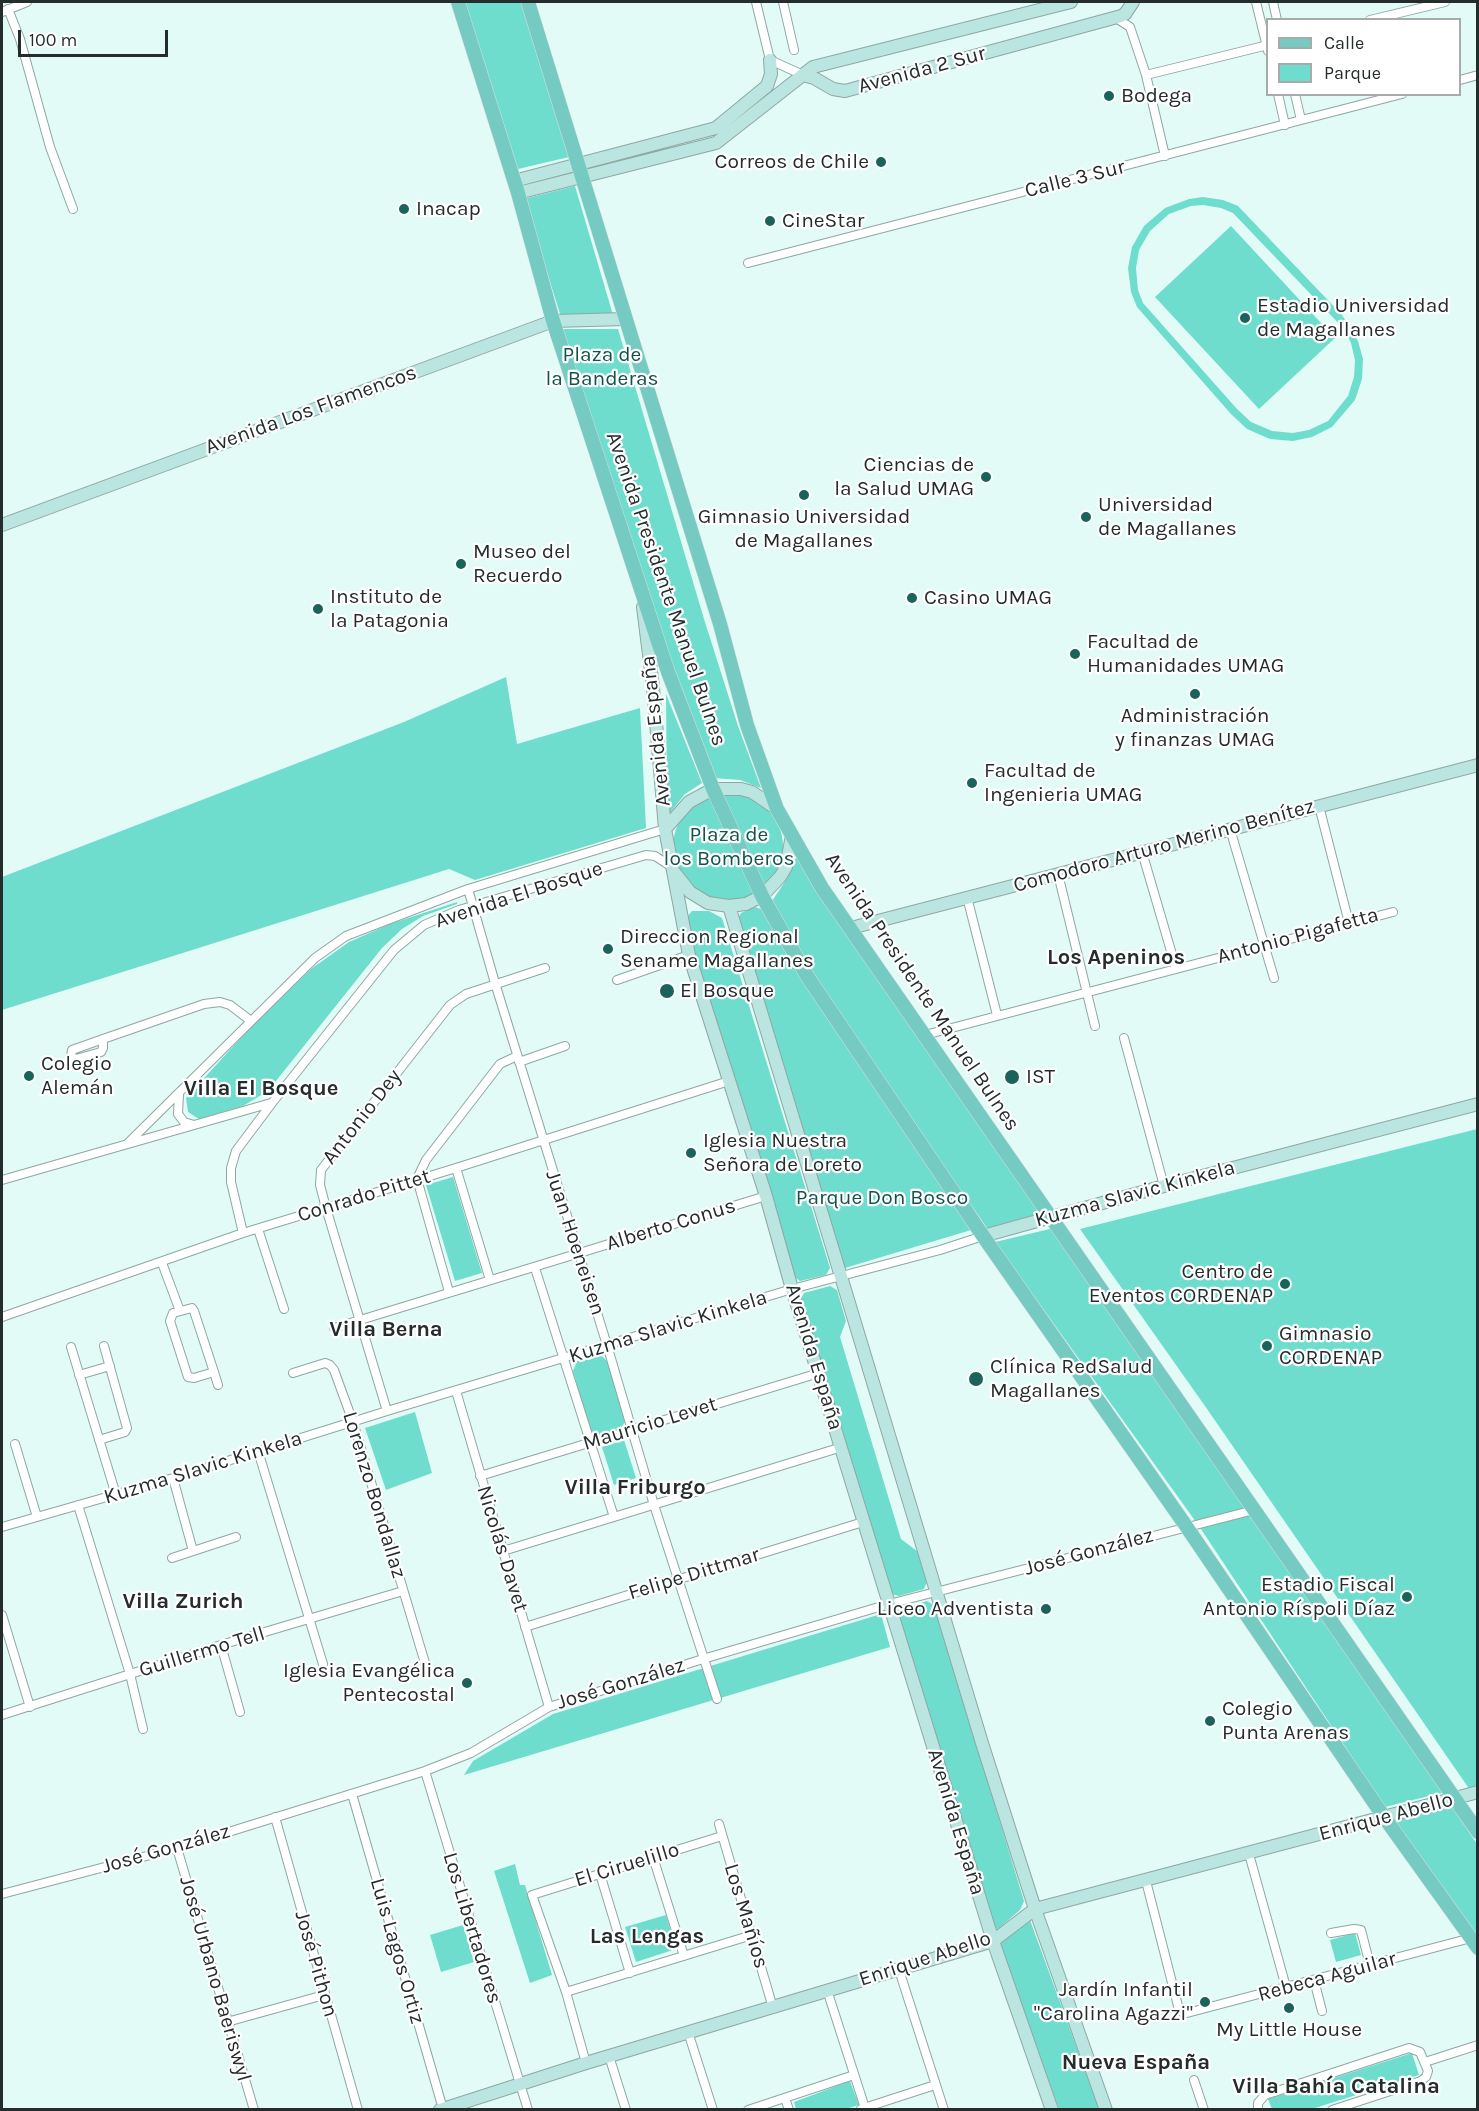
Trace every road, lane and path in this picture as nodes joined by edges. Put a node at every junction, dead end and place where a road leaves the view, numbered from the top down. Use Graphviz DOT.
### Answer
graph roads {
  1 [pos="27,2"];
  2 [pos="458,2"];
  3 [pos="528,2"];
  4 [pos="756,2"];
  5 [pos="783,2"];
  6 [pos="1071,2"];
  7 [pos="1133,2"];
  8 [pos="1256,2"];
  9 [pos="1273,2"];
  10 [pos="1445,2"];
  11 [pos="1040,6"];
  12 [pos="4,10"];
  13 [pos="1116,18"];
  14 [pos="1277,18"];
  15 [pos="1378,18"];
  16 [pos="1266,43"];
  17 [pos="1266,47"];
  18 [pos="795,50"];
  19 [pos="770,60"];
  20 [pos="803,75"];
  21 [pos="1146,75"];
  22 [pos="1478,75"];
  23 [pos="1461,80"];
  24 [pos="1278,96"];
  25 [pos="1295,96"];
  26 [pos="1394,96"];
  27 [pos="1301,120"];
  28 [pos="1285,125"];
  29 [pos="1165,156"];
  30 [pos="578,163"];
  31 [pos="582,178"];
  32 [pos="516,187"];
  33 [pos="73,209"];
  34 [pos="748,263"];
  35 [pos="625,319"];
  36 [pos="553,321"];
  37 [pos="2,525"];
  38 [pos="640,591"];
  39 [pos="1478,765"];
  40 [pos="713,789"];
  41 [pos="1319,806"];
  42 [pos="777,809"];
  43 [pos="665,829"];
  44 [pos="1230,829"];
  45 [pos="792,835"];
  46 [pos="1143,852"];
  47 [pos="672,867"];
  48 [pos="1058,874"];
  49 [pos="468,889"];
  50 [pos="762,896"];
  51 [pos="967,897"];
  52 [pos="729,906"];
  53 [pos="473,907"];
  54 [pos="1393,912"];
  55 [pos="1350,923"];
  56 [pos="851,928"];
  57 [pos="1265,945"];
  58 [pos="689,955"];
  59 [pos="545,968"];
  60 [pos="1176,968"];
  61 [pos="1274,978"];
  62 [pos="617,980"];
  63 [pos="495,983"];
  64 [pos="1087,992"];
  65 [pos="997,1015"];
  66 [pos="251,1021"];
  67 [pos="1095,1026"];
  68 [pos="925,1035"];
  69 [pos="1124,1038"];
  70 [pos="103,1039"];
  71 [pos="565,1046"];
  72 [pos="518,1059"];
  73 [pos="729,1081"];
  74 [pos="178,1094"];
  75 [pos="272,1103"];
  76 [pos="1478,1104"];
  77 [pos="194,1125"];
  78 [pos="543,1141"];
  79 [pos="127,1144"];
  80 [pos="456,1168"];
  81 [pos="417,1179"];
  82 [pos="2,1180"];
  83 [pos="1164,1186"];
  84 [pos="766,1196"];
  85 [pos="326,1208"];
  86 [pos="1051,1216"];
  87 [pos="258,1229"];
  88 [pos="243,1233"];
  89 [pos="983,1236"];
  90 [pos="578,1254"];
  91 [pos="162,1263"];
  92 [pos="535,1268"];
  93 [pos="841,1276"];
  94 [pos="489,1280"];
  95 [pos="792,1289"];
  96 [pos="449,1292"];
  97 [pos="284,1309"];
  98 [pos="180,1311"];
  99 [pos="2,1317"];
  100 [pos="360,1320"];
  101 [pos="334,1328"];
  102 [pos="607,1345"];
  103 [pos="104,1346"];
  104 [pos="71,1347"];
  105 [pos="564,1358"];
  106 [pos="110,1365"];
  107 [pos="214,1372"];
  108 [pos="293,1373"];
  109 [pos="819,1373"];
  110 [pos="79,1376"];
  111 [pos="218,1385"];
  112 [pos="456,1391"];
  113 [pos="387,1411"];
  114 [pos="353,1422"];
  115 [pos="633,1430"];
  116 [pos="99,1440"];
  117 [pos="591,1443"];
  118 [pos="15,1444"];
  119 [pos="842,1447"];
  120 [pos="258,1451"];
  121 [pos="480,1476"];
  122 [pos="173,1478"];
  123 [pos="116,1495"];
  124 [pos="78,1505"];
  125 [pos="654,1505"];
  126 [pos="1254,1510"];
  127 [pos="37,1517"];
  128 [pos="614,1517"];
  129 [pos="863,1522"];
  130 [pos="1186,1526"];
  131 [pos="2,1527"];
  132 [pos="236,1537"];
  133 [pos="193,1551"];
  134 [pos="503,1551"];
  135 [pos="172,1558"];
  136 [pos="678,1579"];
  137 [pos="403,1591"];
  138 [pos="936,1592"];
  139 [pos="889,1604"];
  140 [pos="2,1615"];
  141 [pos="311,1619"];
  142 [pos="525,1627"];
  143 [pos="221,1645"];
  144 [pos="704,1659"];
  145 [pos="425,1663"];
  146 [pos="323,1664"];
  147 [pos="130,1674"];
  148 [pos="717,1699"];
  149 [pos="30,1707"];
  150 [pos="549,1707"];
  151 [pos="240,1712"];
  152 [pos="2,1715"];
  153 [pos="143,1729"];
  154 [pos="425,1771"];
  155 [pos="1478,1792"];
  156 [pos="351,1794"];
  157 [pos="1454,1799"];
  158 [pos="275,1817"];
  159 [pos="1384,1817"];
  160 [pos="718,1824"];
  161 [pos="1478,1832"];
  162 [pos="722,1836"];
  163 [pos="177,1848"];
  164 [pos="1249,1854"];
  165 [pos="653,1857"];
  166 [pos="600,1874"];
  167 [pos="1146,1881"];
  168 [pos="2,1894"];
  169 [pos="1035,1909"];
  170 [pos="1331,1933"];
  171 [pos="752,1935"];
  172 [pos="993,1941"];
  173 [pos="1474,1943"];
  174 [pos="684,1956"];
  175 [pos="1371,1965"];
  176 [pos="899,1970"];
  177 [pos="630,1973"];
  178 [pos="1314,1980"];
  179 [pos="1286,1987"];
  180 [pos="827,1990"];
  181 [pos="566,1992"];
  182 [pos="324,1995"];
  183 [pos="773,2008"];
  184 [pos="1322,2011"];
  185 [pos="227,2022"];
  186 [pos="688,2032"];
  187 [pos="1478,2045"];
  188 [pos="609,2056"];
  189 [pos="1425,2062"];
  190 [pos="586,2063"];
  191 [pos="854,2075"];
  192 [pos="1194,2080"];
  193 [pos="520,2084"];
  194 [pos="935,2085"];
  195 [pos="785,2098"];
  196 [pos="254,2109"];
  197 [pos="358,2109"];
  198 [pos="442,2109"];
  199 [pos="528,2109"];
  200 [pos="626,2109"];
  201 [pos="712,2109"];
  202 [pos="748,2109"];
  203 [pos="789,2109"];
  204 [pos="863,2109"];
  205 [pos="944,2109"];
  206 [pos="1052,2109"];
  207 [pos="1106,2109"];
  208 [pos="1204,2109"];
  209 [pos="1258,2109"];
  210 [pos="1332,2109"];
  1 -- 12 [label="street"];
  2 -- 32 [label="main road, Avenida Presidente Manuel Bulnes"];
  3 -- 30 [label="main road, Avenida Presidente Manuel Bulnes"];
  4 -- 19 [label="street"];
  5 -- 18 [label="street"];
  6 -- 11 [label="main road, Avenida 2 Sur"];
  7 -- 13 [label="main road, Avenida 2 Sur"];
  8 -- 16 [label="street"];
  9 -- 14 [label="street"];
  10 -- 15 [label="street"];
  11 -- 20 [label="main road, Avenida 2 Sur"];
  12 -- 33 [label="street"];
  13 -- 20 [label="main road, Avenida 2 Sur"];
  13 -- 21 [label="street"];
  17 -- 21 [label="street"];
  19 -- 20 [label="street"];
  19 -- 30 [label="main road"];
  20 -- 31 [label="main road"];
  21 -- 29 [label="street"];
  22 -- 23 [label="street"];
  24 -- 28 [label="street"];
  25 -- 27 [label="street"];
  26 -- 27 [label="street, Calle 3 Sur"];
  27 -- 28 [label="street, Calle 3 Sur"];
  28 -- 29 [label="street, Calle 3 Sur"];
  29 -- 34 [label="street, Calle 3 Sur"];
  30 -- 31 [label="main road, Avenida Presidente Manuel Bulnes"];
  30 -- 32 [label="main road"];
  31 -- 32 [label="main road"];
  31 -- 35 [label="main road, Avenida Presidente Manuel Bulnes"];
  32 -- 36 [label="main road, Avenida Presidente Manuel Bulnes"];
  35 -- 36 [label="main road, Avenida Los Flamencos"];
  35 -- 42 [label="main road, Avenida Presidente Manuel Bulnes"];
  36 -- 37 [label="main road, Avenida Los Flamencos"];
  36 -- 38 [label="main road, Avenida Presidente Manuel Bulnes"];
  38 -- 40 [label="main road, Avenida Presidente Manuel Bulnes"];
  38 -- 43 [label="main road, Avenida España"];
  39 -- 41 [label="main road, Comodoro Arturo Merino Benítez"];
  40 -- 42 [label="main road"];
  40 -- 43 [label="main road"];
  40 -- 50 [label="main road, Avenida Presidente Manuel Bulnes"];
  41 -- 44 [label="main road, Comodoro Arturo Merino Benítez"];
  41 -- 55 [label="street"];
  42 -- 45 [label="main road, Avenida Presidente Manuel Bulnes"];
  43 -- 47 [label="main road, Avenida España"];
  43 -- 49 [label="street, Avenida El Bosque"];
  44 -- 46 [label="main road, Comodoro Arturo Merino Benítez"];
  44 -- 57 [label="street"];
  45 -- 50 [label="main road"];
  45 -- 56 [label="main road, Avenida Presidente Manuel Bulnes"];
  46 -- 48 [label="main road, Comodoro Arturo Merino Benítez"];
  46 -- 60 [label="street"];
  47 -- 52 [label="main road"];
  47 -- 53 [label="street, Avenida El Bosque"];
  47 -- 58 [label="main road, Avenida España"];
  48 -- 51 [label="main road, Comodoro Arturo Merino Benítez"];
  48 -- 64 [label="street"];
  49 -- 53 [label="street, Juan Hoeneisen"];
  49 -- 66 [label="street, Avenida El Bosque"];
  50 -- 52 [label="main road"];
  50 -- 89 [label="main road, Avenida Presidente Manuel Bulnes"];
  51 -- 56 [label="main road, Comodoro Arturo Merino Benítez"];
  51 -- 65 [label="street"];
  52 -- 93 [label="main road"];
  53 -- 63 [label="street, Juan Hoeneisen"];
  53 -- 75 [label="street, Avenida El Bosque"];
  54 -- 55 [label="street, Antonio Pigafetta"];
  55 -- 57 [label="street, Antonio Pigafetta"];
  56 -- 68 [label="main road, Avenida Presidente Manuel Bulnes"];
  57 -- 60 [label="street, Antonio Pigafetta"];
  57 -- 61 [label="street"];
  58 -- 62 [label="street"];
  58 -- 73 [label="main road, Avenida España"];
  59 -- 63 [label="street, Antonio Dey"];
  60 -- 64 [label="street, Antonio Pigafetta"];
  63 -- 72 [label="street, Juan Hoeneisen"];
  63 -- 85 [label="street, Antonio Dey"];
  64 -- 65 [label="street, Antonio Pigafetta"];
  64 -- 67 [label="street"];
  65 -- 68 [label="street, Antonio Pigafetta"];
  66 -- 70 [label="street"];
  66 -- 74 [label="street, Avenida El Bosque"];
  68 -- 86 [label="main road, Avenida Presidente Manuel Bulnes"];
  69 -- 83 [label="street"];
  71 -- 72 [label="street"];
  72 -- 78 [label="street, Juan Hoeneisen"];
  72 -- 81 [label="street"];
  73 -- 78 [label="street, Conrado Pittet"];
  73 -- 84 [label="main road, Avenida España"];
  74 -- 77 [label="street"];
  74 -- 79 [label="street, Avenida El Bosque"];
  75 -- 77 [label="street, Avenida El Bosque"];
  75 -- 88 [label="street"];
  76 -- 83 [label="main road, Kuzma Slavic Kinkela"];
  77 -- 79 [label="street, Avenida El Bosque"];
  78 -- 80 [label="street, Conrado Pittet"];
  78 -- 90 [label="street, Juan Hoeneisen"];
  79 -- 82 [label="street, Avenida El Bosque"];
  80 -- 81 [label="street, Conrado Pittet"];
  80 -- 94 [label="street"];
  81 -- 85 [label="street, Conrado Pittet"];
  81 -- 96 [label="street"];
  83 -- 86 [label="main road, Kuzma Slavic Kinkela"];
  84 -- 90 [label="street, Alberto Conus"];
  84 -- 95 [label="main road, Avenida España"];
  85 -- 87 [label="street, Conrado Pittet"];
  85 -- 100 [label="street, Antonio Dey"];
  86 -- 89 [label="main road, Kuzma Slavic Kinkela"];
  86 -- 126 [label="main road, Avenida Presidente Manuel Bulnes"];
  87 -- 88 [label="street, Conrado Pittet"];
  87 -- 97 [label="street"];
  88 -- 91 [label="street, Conrado Pittet"];
  89 -- 93 [label="street, Kuzma Slavic Kinkela"];
  89 -- 130 [label="main road, Avenida Presidente Manuel Bulnes"];
  90 -- 92 [label="street, Alberto Conus"];
  90 -- 102 [label="street, Juan Hoeneisen"];
  91 -- 98 [label="street"];
  91 -- 99 [label="street, Conrado Pittet"];
  92 -- 94 [label="street, Alberto Conus"];
  92 -- 105 [label="street"];
  93 -- 95 [label="street, Kuzma Slavic Kinkela"];
  93 -- 138 [label="main road"];
  94 -- 96 [label="street, Alberto Conus"];
  95 -- 102 [label="street, Kuzma Slavic Kinkela"];
  95 -- 109 [label="main road, Avenida España"];
  96 -- 100 [label="street, Alberto Conus"];
  98 -- 107 [label="street"];
  98 -- 107 [label="street"];
  100 -- 101 [label="street, Alberto Conus"];
  100 -- 113 [label="street, Antonio Dey"];
  102 -- 105 [label="street, Kuzma Slavic Kinkela"];
  102 -- 115 [label="street, Juan Hoeneisen"];
  103 -- 106 [label="street"];
  104 -- 110 [label="street"];
  105 -- 112 [label="street, Kuzma Slavic Kinkela"];
  105 -- 117 [label="street"];
  106 -- 110 [label="street"];
  106 -- 116 [label="street"];
  107 -- 111 [label="street"];
  108 -- 114 [label="street, Lorenzo Bondallaz"];
  109 -- 115 [label="street, Mauricio Levet"];
  109 -- 119 [label="main road, Avenida España"];
  110 -- 116 [label="street"];
  112 -- 113 [label="street, Kuzma Slavic Kinkela"];
  112 -- 121 [label="street, Nicolás Davet"];
  113 -- 114 [label="street, Kuzma Slavic Kinkela"];
  114 -- 120 [label="street, Kuzma Slavic Kinkela"];
  114 -- 137 [label="street, Lorenzo Bondallaz"];
  115 -- 117 [label="street, Mauricio Levet"];
  115 -- 125 [label="street, Juan Hoeneisen"];
  116 -- 123 [label="street"];
  117 -- 121 [label="street, Mauricio Levet"];
  117 -- 128 [label="street"];
  118 -- 127 [label="street"];
  119 -- 125 [label="street"];
  119 -- 129 [label="main road, Avenida España"];
  120 -- 122 [label="street, Kuzma Slavic Kinkela"];
  120 -- 141 [label="street"];
  121 -- 134 [label="street, Nicolás Davet"];
  122 -- 123 [label="street, Kuzma Slavic Kinkela"];
  122 -- 133 [label="street"];
  123 -- 124 [label="street, Kuzma Slavic Kinkela"];
  124 -- 127 [label="street, Kuzma Slavic Kinkela"];
  124 -- 147 [label="street"];
  125 -- 128 [label="street"];
  125 -- 136 [label="street, Juan Hoeneisen"];
  126 -- 130 [label="street, José González"];
  126 -- 157 [label="main road, Avenida Presidente Manuel Bulnes"];
  127 -- 131 [label="street, Kuzma Slavic Kinkela"];
  128 -- 134 [label="street"];
  129 -- 136 [label="street, Felipe Dittmar"];
  129 -- 139 [label="main road, Avenida España"];
  130 -- 138 [label="street, José González"];
  130 -- 159 [label="main road, Avenida Presidente Manuel Bulnes"];
  132 -- 133 [label="street"];
  133 -- 135 [label="street"];
  134 -- 142 [label="street, Nicolás Davet"];
  136 -- 142 [label="street, Felipe Dittmar"];
  136 -- 144 [label="street, Juan Hoeneisen"];
  137 -- 141 [label="street, Guillermo Tell"];
  137 -- 145 [label="street, Lorenzo Bondallaz"];
  138 -- 139 [label="street, José González"];
  138 -- 169 [label="main road"];
  139 -- 144 [label="street, José González"];
  139 -- 172 [label="main road, Avenida España"];
  140 -- 149 [label="street"];
  141 -- 143 [label="street, Guillermo Tell"];
  141 -- 146 [label="street"];
  142 -- 150 [label="street, Nicolás Davet"];
  143 -- 147 [label="street, Guillermo Tell"];
  143 -- 151 [label="street"];
  144 -- 148 [label="street, Juan Hoeneisen"];
  144 -- 150 [label="street, José González"];
  147 -- 149 [label="street, Guillermo Tell"];
  147 -- 153 [label="street"];
  149 -- 152 [label="street, Guillermo Tell"];
  150 -- 154 [label="street, José González"];
  154 -- 156 [label="street, José González"];
  154 -- 193 [label="street, Los Libertadores"];
  155 -- 157 [label="main road, Enrique Abello"];
  156 -- 158 [label="street, José González"];
  156 -- 198 [label="street, Luis Lagos Ortiz"];
  157 -- 159 [label="main road, Enrique Abello"];
  157 -- 161 [label="main road, Avenida Presidente Manuel Bulnes"];
  158 -- 163 [label="street, José González"];
  158 -- 182 [label="street, José Pithon"];
  159 -- 164 [label="main road, Enrique Abello"];
  159 -- 173 [label="main road, Avenida Presidente Manuel Bulnes"];
  160 -- 162 [label="street, Los Mañíos"];
  162 -- 165 [label="street, El Ciruelillo"];
  162 -- 171 [label="street, Los Mañíos"];
  163 -- 168 [label="street, José González"];
  163 -- 185 [label="street, José Urbano Baeriswyl"];
  164 -- 167 [label="main road, Enrique Abello"];
  164 -- 179 [label="street"];
  165 -- 166 [label="street, El Ciruelillo"];
  165 -- 174 [label="street"];
  166 -- 177 [label="street"];
  166 -- 181 [label="street, El Ciruelillo"];
  167 -- 169 [label="main road, Enrique Abello"];
  167 -- 179 [label="street, Rebeca Aguilar"];
  169 -- 172 [label="main road, Enrique Abello"];
  169 -- 207 [label="main road"];
  170 -- 175 [label="street"];
  171 -- 174 [label="street"];
  171 -- 183 [label="street, Los Mañíos"];
  172 -- 176 [label="main road, Enrique Abello"];
  172 -- 206 [label="main road, Avenida España"];
  173 -- 175 [label="street, Rebeca Aguilar"];
  174 -- 177 [label="street"];
  175 -- 178 [label="street, Rebeca Aguilar"];
  176 -- 180 [label="main road, Enrique Abello"];
  176 -- 194 [label="street"];
  177 -- 181 [label="street"];
  178 -- 179 [label="street, Rebeca Aguilar"];
  178 -- 184 [label="street"];
  180 -- 183 [label="main road, Enrique Abello"];
  180 -- 191 [label="street"];
  181 -- 190 [label="street"];
  182 -- 185 [label="street"];
  182 -- 197 [label="street, José Pithon"];
  183 -- 186 [label="main road, Enrique Abello"];
  185 -- 196 [label="street, José Urbano Baeriswyl"];
  186 -- 188 [label="main road, Enrique Abello"];
  186 -- 201 [label="street"];
  187 -- 189 [label="street"];
  188 -- 190 [label="main road, Enrique Abello"];
  188 -- 200 [label="street"];
  189 -- 209 [label="street"];
  189 -- 210 [label="street"];
  190 -- 193 [label="main road, Enrique Abello"];
  191 -- 195 [label="street"];
  191 -- 204 [label="street"];
  192 -- 208 [label="street"];
  193 -- 198 [label="main road, Enrique Abello"];
  193 -- 199 [label="street"];
  194 -- 204 [label="street"];
  194 -- 205 [label="street"];
  195 -- 202 [label="street"];
  195 -- 203 [label="street"];
}
